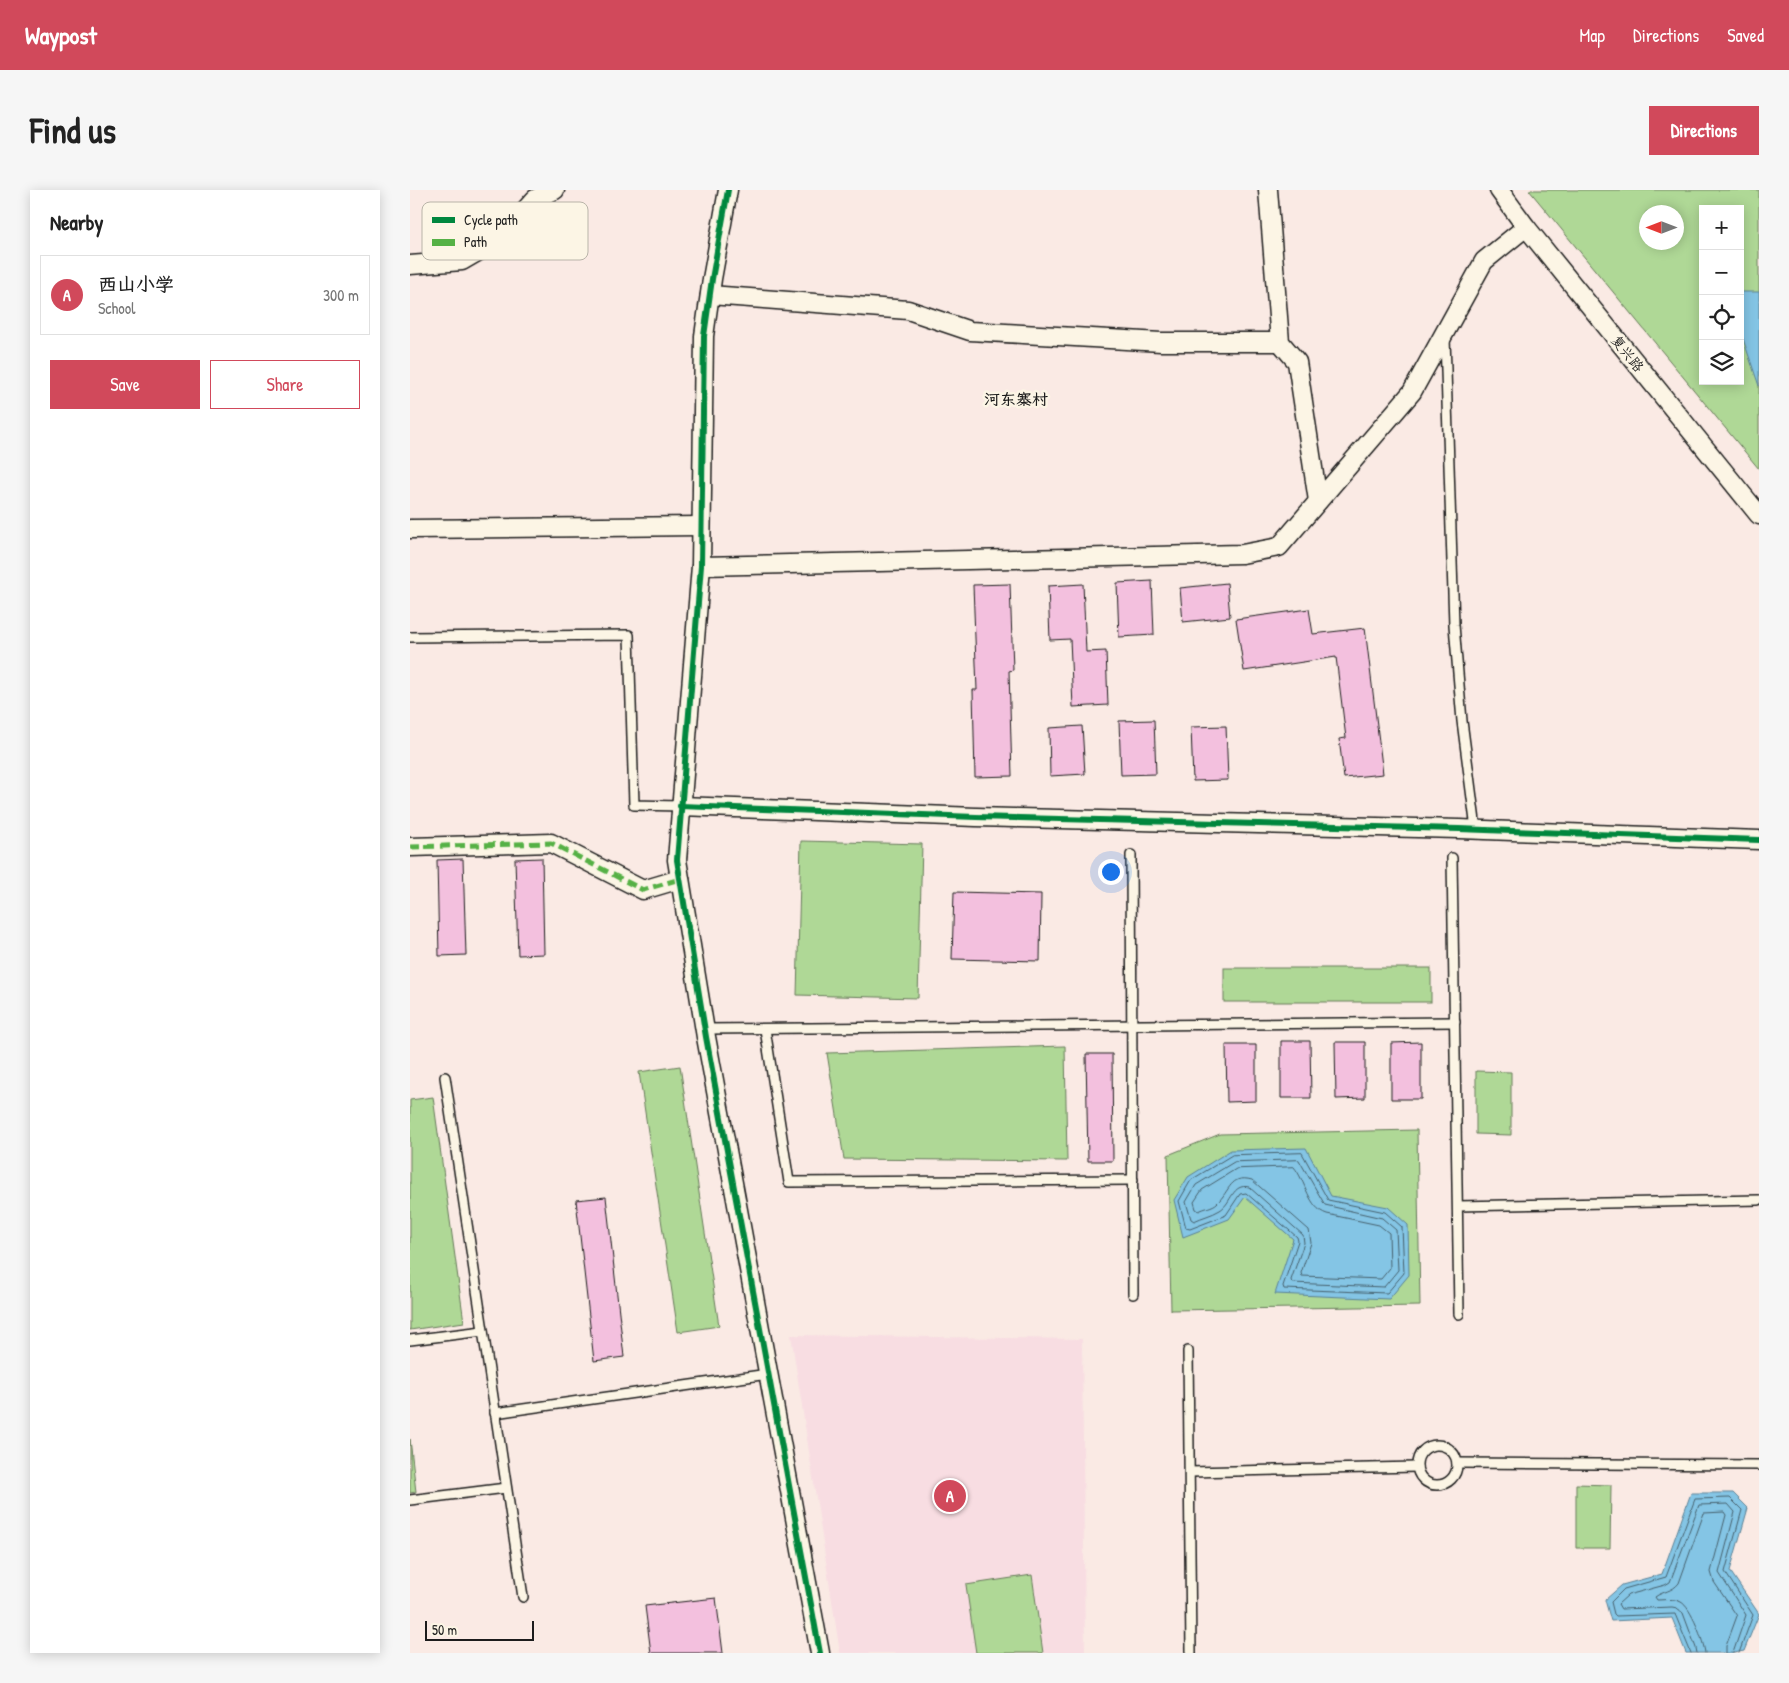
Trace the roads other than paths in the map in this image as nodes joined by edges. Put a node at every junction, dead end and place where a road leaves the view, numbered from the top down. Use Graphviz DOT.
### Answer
graph roads {
  1 [pos="555,190"];
  2 [pos="728,190"];
  3 [pos="1268,190"];
  4 [pos="1499,190"];
  5 [pos="532,202"];
  6 [pos="1526,227"];
  7 [pos="464,260"];
  8 [pos="410,265"];
  9 [pos="710,295"];
  10 [pos="1445,332"];
  11 [pos="1280,342"];
  12 [pos="1318,501"];
  13 [pos="1759,515"];
  14 [pos="701,526"];
  15 [pos="410,529"];
  16 [pos="700,566"];
  17 [pos="410,637"];
  18 [pos="680,806"];
  19 [pos="1476,829"];
  20 [pos="1759,840"];
  21 [pos="410,847"];
  22 [pos="1131,854"];
  23 [pos="1452,858"];
  24 [pos="680,879"];
  25 [pos="1455,1022"];
  26 [pos="1132,1026"];
  27 [pos="766,1029"];
  28 [pos="705,1030"];
  29 [pos="445,1078"];
  30 [pos="1133,1180"];
  31 [pos="1759,1200"];
  32 [pos="1458,1206"];
  33 [pos="1133,1294"];
  34 [pos="1459,1314"];
  35 [pos="483,1331"];
  36 [pos="410,1340"];
  37 [pos="1188,1351"];
  38 [pos="768,1374"];
  39 [pos="495,1413"];
  40 [pos="1457,1463"];
  41 [pos="1759,1465"];
  42 [pos="1417,1467"];
  43 [pos="1190,1472"];
  44 [pos="506,1488"];
  45 [pos="410,1500"];
  46 [pos="523,1596"];
  47 [pos="820,1653"];
  48 [pos="1191,1653"];
  1 -- 5 [label="street"];
  2 -- 9 [label="street"];
  3 -- 11 [label="street"];
  4 -- 6 [label="street, 复兴路"];
  6 -- 10 [label="street"];
  6 -- 13 [label="street, 复兴路"];
  7 -- 8 [label="street"];
  9 -- 11 [label="street"];
  9 -- 14 [label="street"];
  10 -- 12 [label="street"];
  10 -- 19 [label="lane"];
  11 -- 12 [label="street"];
  12 -- 16 [label="street"];
  14 -- 15 [label="street"];
  14 -- 16 [label="street"];
  16 -- 18 [label="street"];
  17 -- 18 [label="lane"];
  18 -- 19 [label="street"];
  18 -- 24 [label="street"];
  19 -- 20 [label="street"];
  21 -- 24 [label="street"];
  22 -- 26 [label="lane"];
  23 -- 25 [label="lane"];
  24 -- 28 [label="street"];
  25 -- 26 [label="lane"];
  25 -- 32 [label="lane"];
  26 -- 27 [label="lane"];
  26 -- 30 [label="lane"];
  27 -- 28 [label="lane"];
  27 -- 30 [label="lane"];
  28 -- 38 [label="street"];
  29 -- 35 [label="lane"];
  30 -- 33 [label="lane"];
  31 -- 32 [label="lane"];
  32 -- 34 [label="lane"];
  35 -- 36 [label="lane"];
  35 -- 39 [label="lane"];
  37 -- 43 [label="lane"];
  38 -- 39 [label="lane"];
  38 -- 47 [label="street"];
  39 -- 44 [label="lane"];
  40 -- 41 [label="lane"];
  40 -- 42 [label="lane"];
  40 -- 42 [label="lane"];
  42 -- 43 [label="lane"];
  43 -- 48 [label="lane"];
  44 -- 45 [label="lane"];
  44 -- 46 [label="lane"];
}
